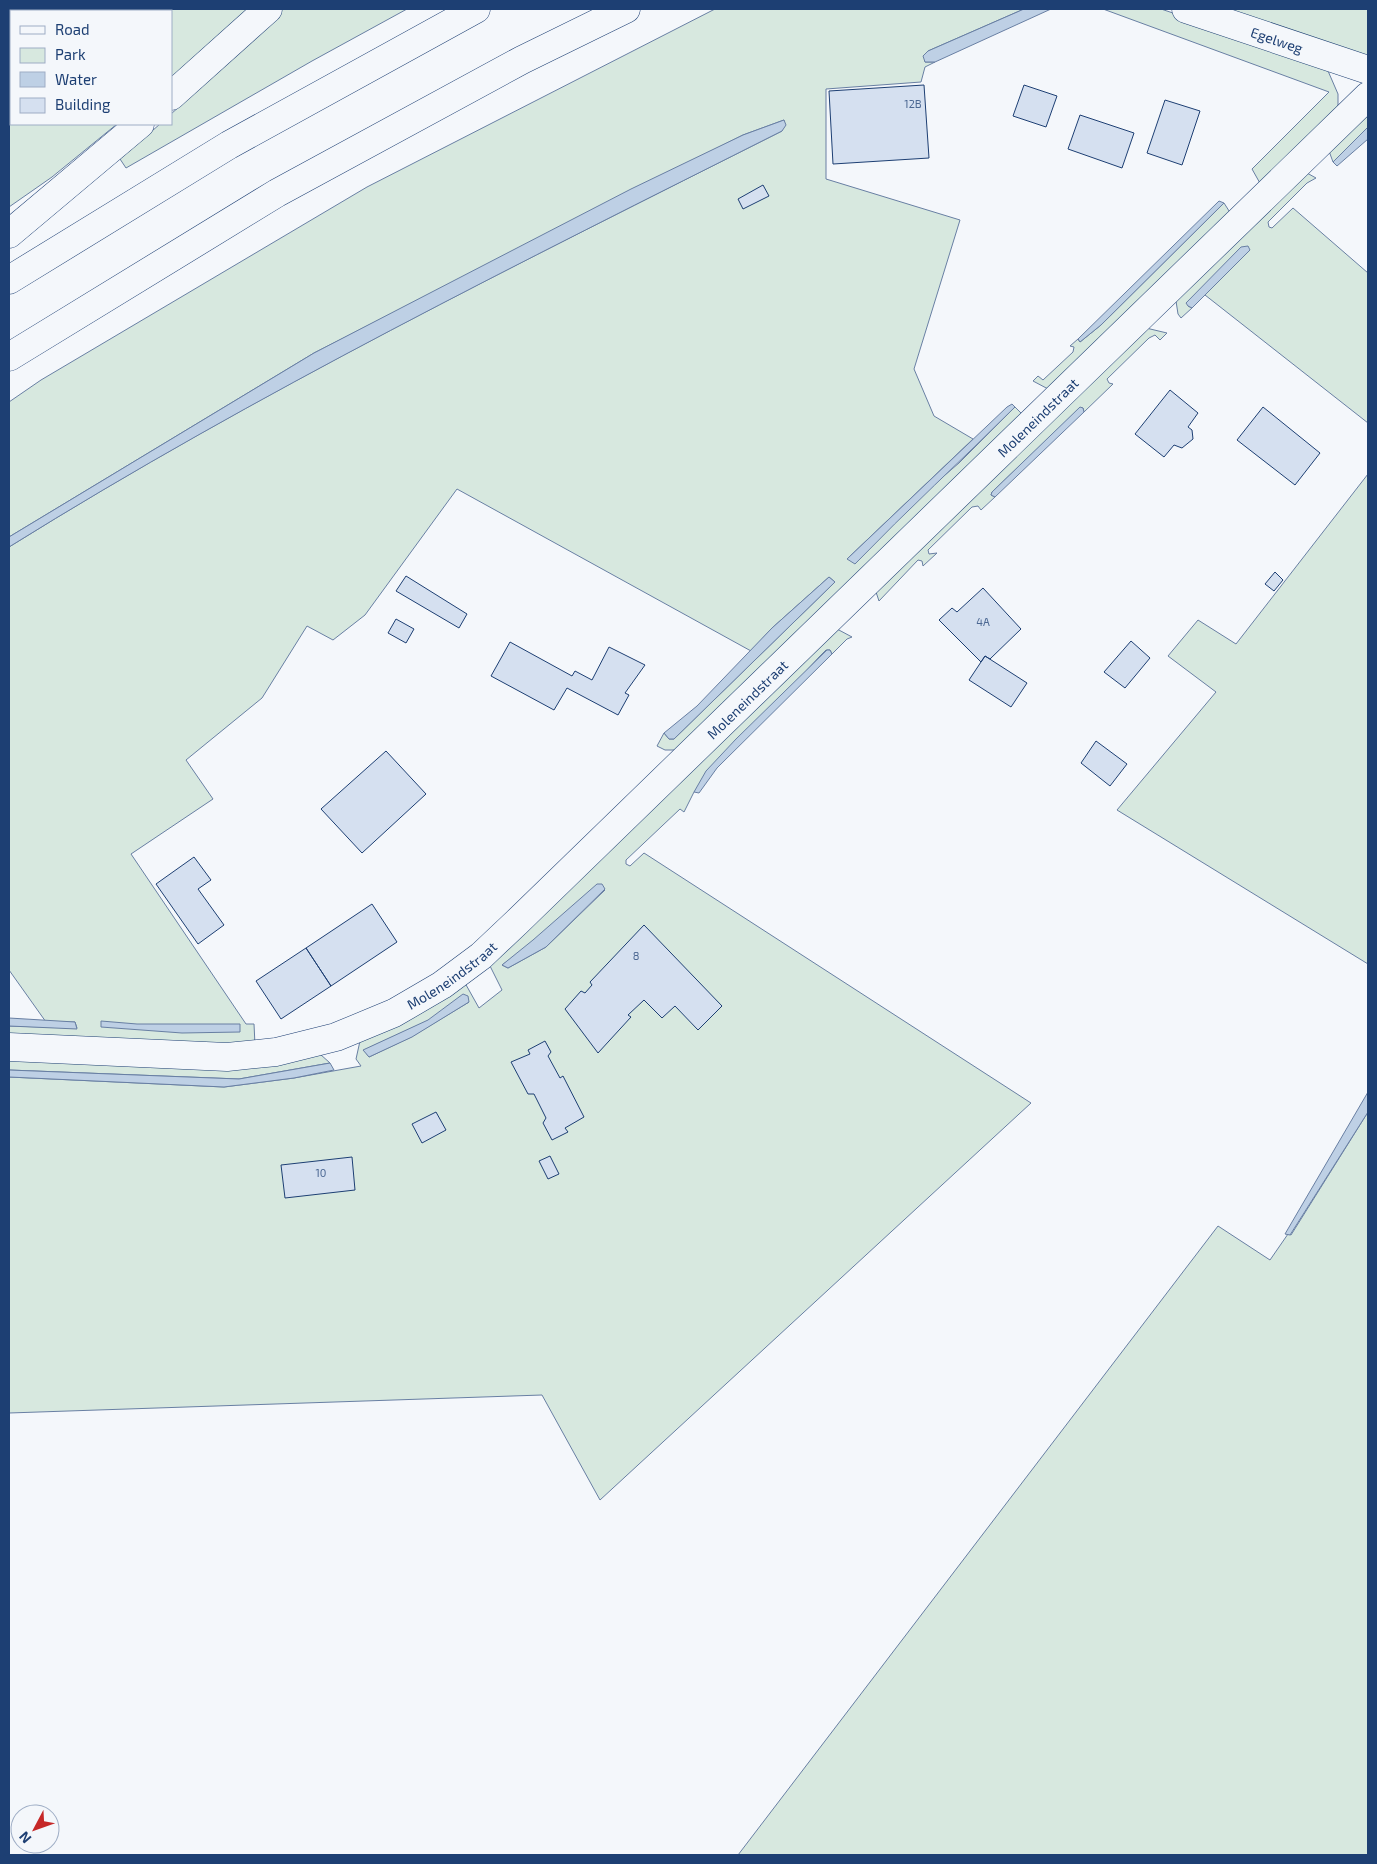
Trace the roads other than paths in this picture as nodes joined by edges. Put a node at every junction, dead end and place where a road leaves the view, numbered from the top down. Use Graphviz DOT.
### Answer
graph roads {
  1 [pos="268,9"];
  2 [pos="476,9"];
  3 [pos="626,9"];
  4 [pos="1186,9"];
  5 [pos="1368,70"];
  6 [pos="172,95"];
  7 [pos="1368,96"];
  8 [pos="139,125"];
  9 [pos="9,234"];
  10 [pos="9,280"];
  11 [pos="9,357"];
  12 [pos="9,1048"];
  1 -- 6 [label="main road"];
  2 -- 10 [label="main road"];
  3 -- 11 [label="main road"];
  4 -- 5 [label="main road, Egelweg"];
  7 -- 12 [label="main road, Moleneindstraat"];
  8 -- 9 [label="main road"];
}
